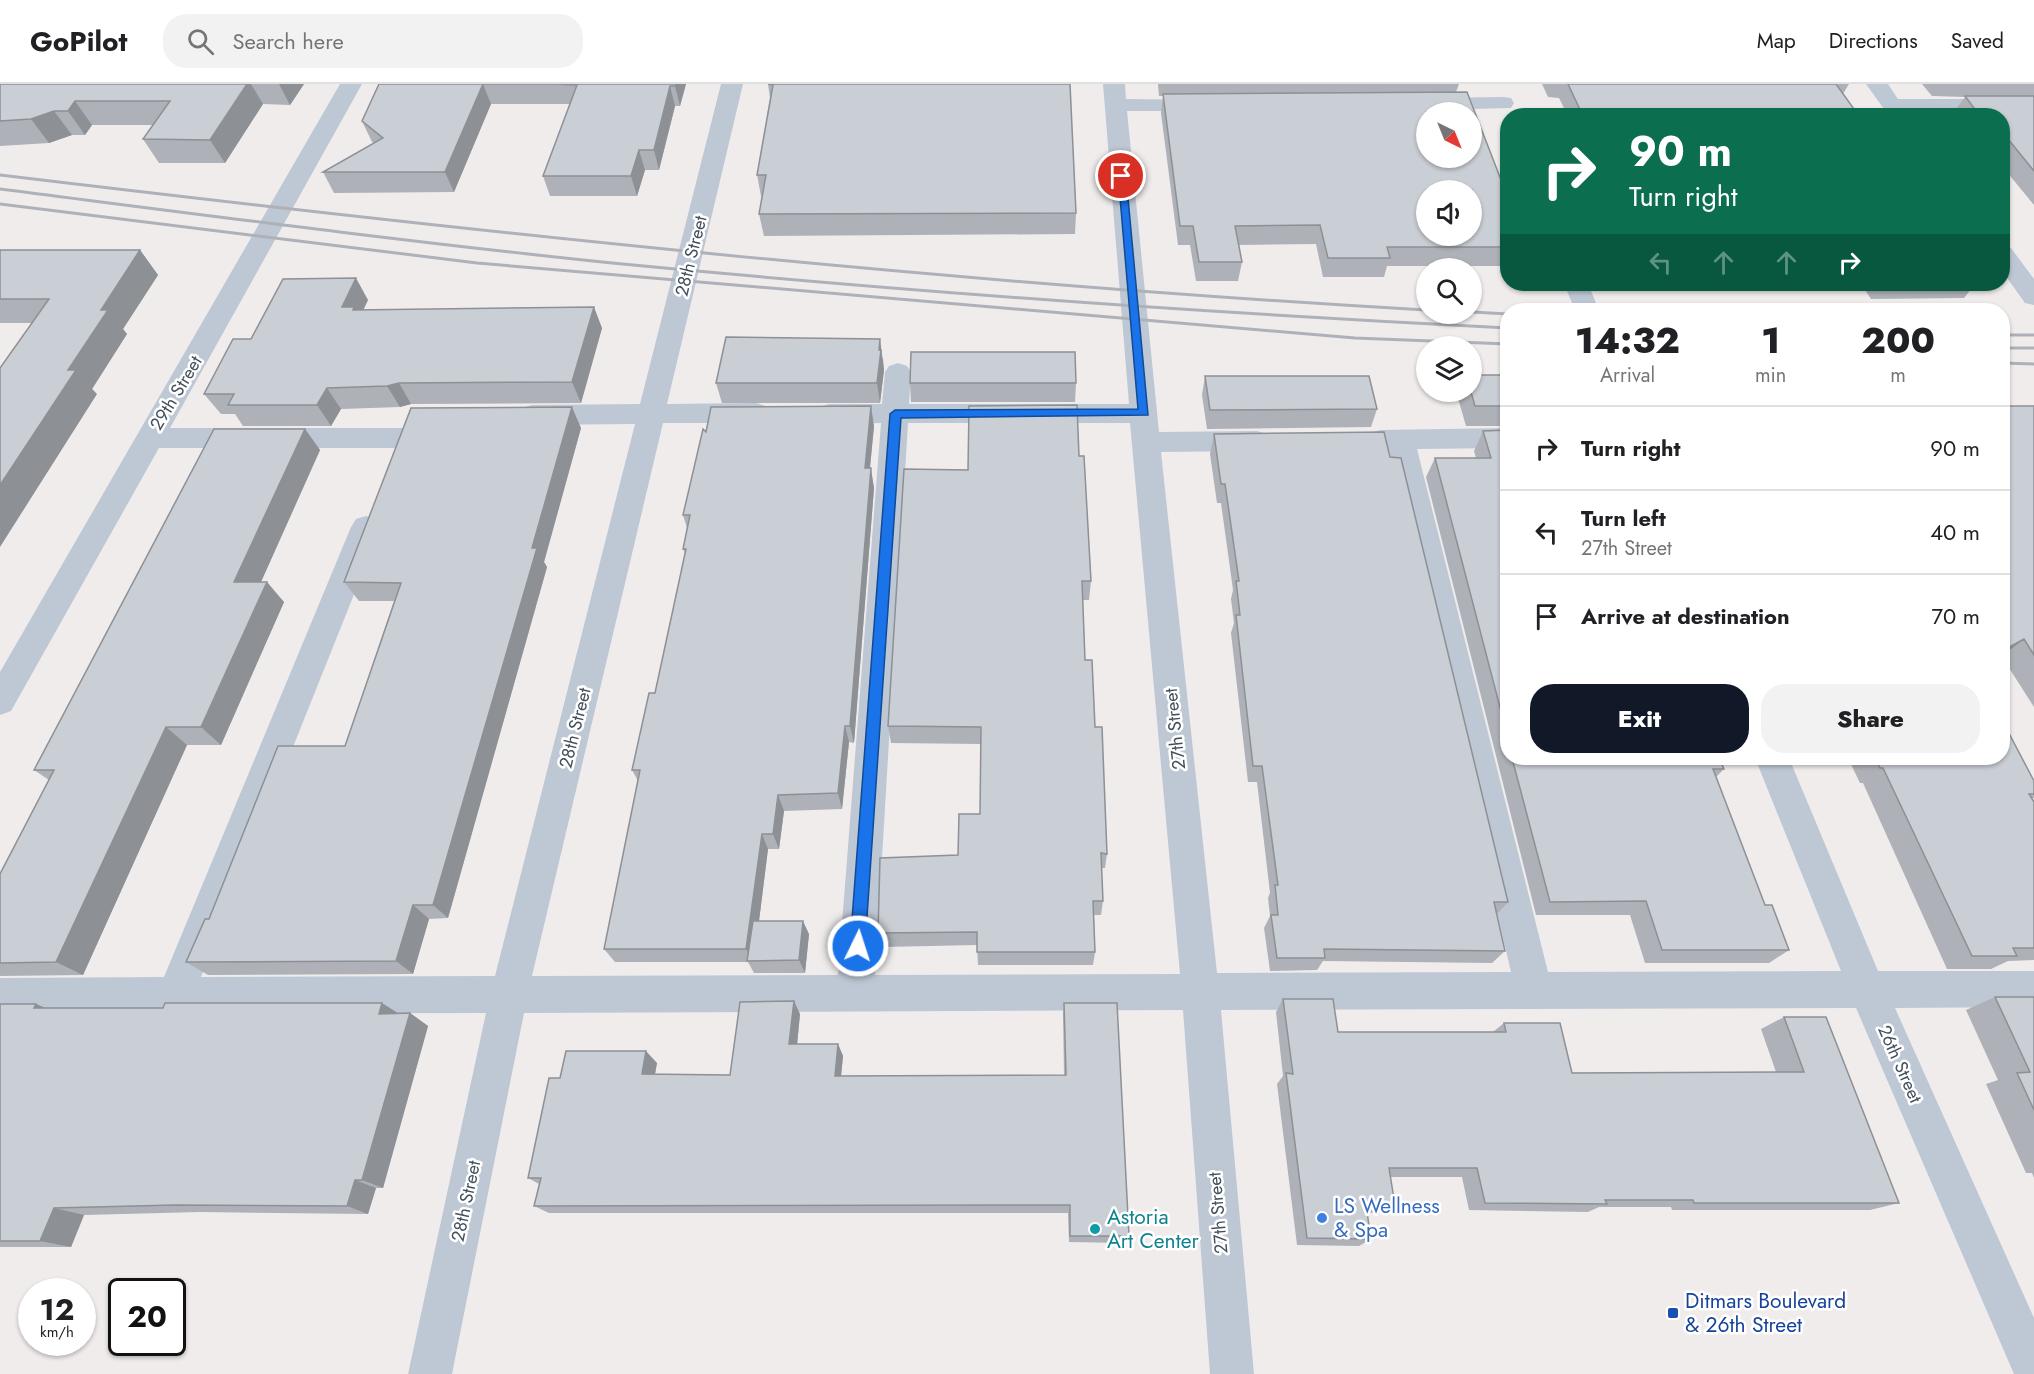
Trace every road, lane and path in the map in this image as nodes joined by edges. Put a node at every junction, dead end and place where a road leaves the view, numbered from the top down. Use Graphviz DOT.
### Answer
graph roads {
  1 [pos="351,84"];
  2 [pos="732,84"];
  3 [pos="1877,84"];
  4 [pos="1115,94"];
  5 [pos="1503,101"];
  6 [pos="1412,104"];
  7 [pos="1234,105"];
  8 [pos="2034,105"];
  9 [pos="1895,108"];
  10 [pos="1951,108"];
  11 [pos="2010,264"];
  12 [pos="2034,297"];
  13 [pos="898,372"];
  14 [pos="653,414"];
  15 [pos="895,414"];
  16 [pos="504,415"];
  17 [pos="1145,427"];
  18 [pos="149,438"];
  19 [pos="1500,438"];
  20 [pos="1354,440"];
  21 [pos="1401,440"];
  22 [pos="1282,441"];
  23 [pos="389,471"];
  24 [pos="376,504"];
  25 [pos="0,701"];
  26 [pos="1775,765"];
  27 [pos="1867,989"];
  28 [pos="2034,989"];
  29 [pos="1200,991"];
  30 [pos="1533,991"];
  31 [pos="855,993"];
  32 [pos="509,994"];
  33 [pos="175,995"];
  34 [pos="0,996"];
  35 [pos="2034,1369"];
  36 [pos="430,1374"];
  37 [pos="1232,1374"];
  1 -- 18 [label="street, 29th Street"];
  2 -- 14 [label="street, 28th Street"];
  3 -- 9 [label="street"];
  4 -- 7 [label="street"];
  4 -- 17 [label="street, 27th Street"];
  5 -- 6 [label="street"];
  8 -- 10 [label="street"];
  11 -- 12 [label="street"];
  13 -- 15 [label="street"];
  14 -- 15 [label="street"];
  14 -- 16 [label="street"];
  14 -- 32 [label="street, 28th Street"];
  15 -- 17 [label="street"];
  15 -- 31 [label="street"];
  17 -- 22 [label="street"];
  17 -- 29 [label="street, 27th Street"];
  18 -- 23 [label="street"];
  18 -- 25 [label="street, 29th Street"];
  19 -- 21 [label="street"];
  20 -- 21 [label="street"];
  21 -- 30 [label="street"];
  24 -- 33 [label="street"];
  26 -- 27 [label="street, 26th Street"];
  27 -- 28 [label="street"];
  27 -- 30 [label="street"];
  27 -- 35 [label="street, 26th Street"];
  29 -- 30 [label="street"];
  29 -- 31 [label="street"];
  29 -- 37 [label="street, 27th Street"];
  31 -- 32 [label="street"];
  32 -- 33 [label="street"];
  32 -- 36 [label="street, 28th Street"];
  33 -- 34 [label="street"];
}
